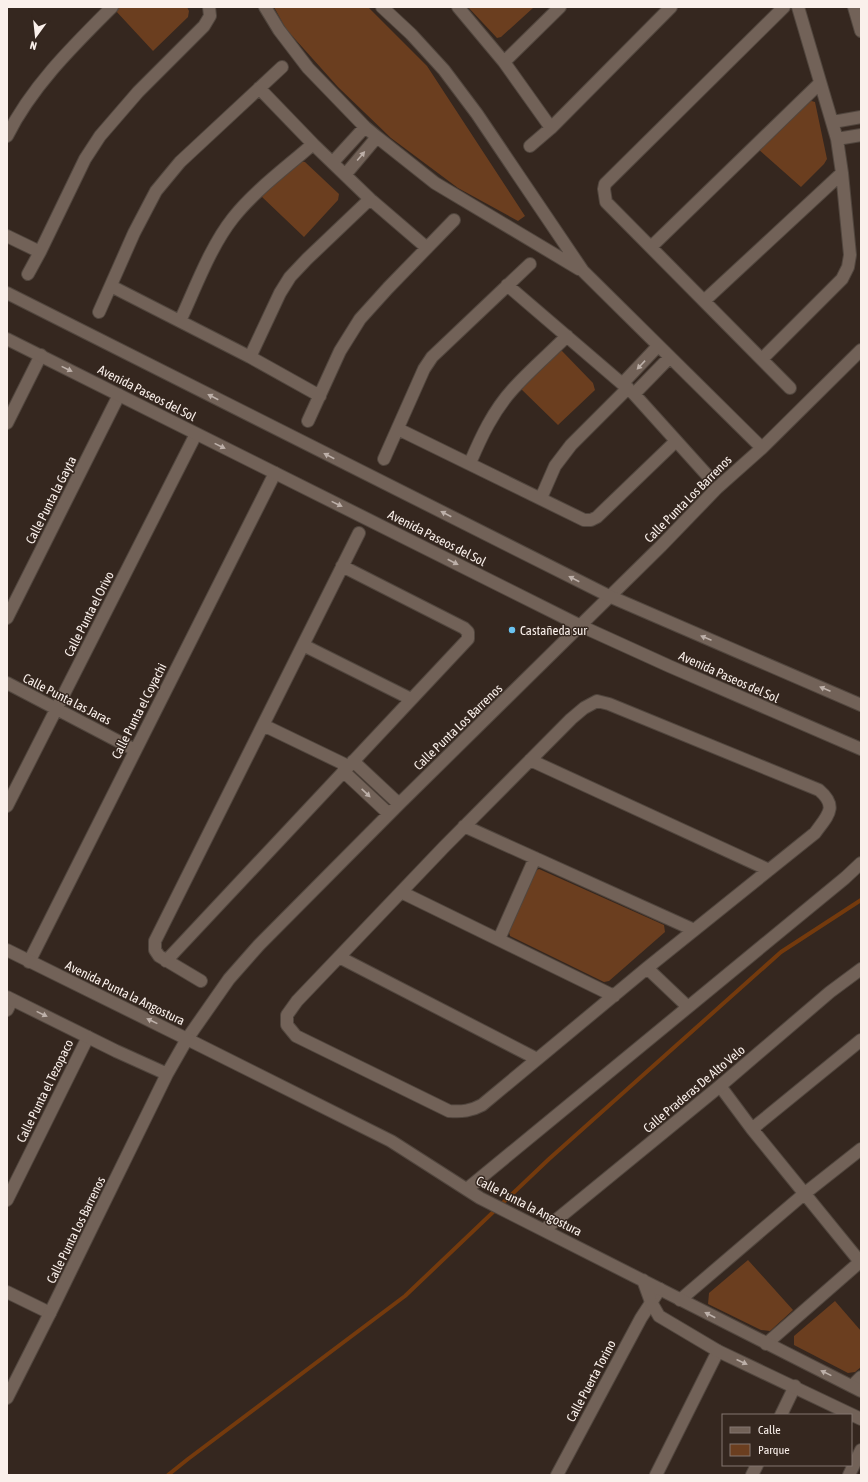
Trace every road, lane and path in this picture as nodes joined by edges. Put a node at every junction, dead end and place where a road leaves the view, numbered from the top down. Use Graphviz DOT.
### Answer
graph roads {
  1 [pos="112,7"];
  2 [pos="209,7"];
  3 [pos="265,7"];
  4 [pos="382,7"];
  5 [pos="458,7"];
  6 [pos="560,7"];
  7 [pos="671,7"];
  8 [pos="784,7"];
  9 [pos="798,7"];
  10 [pos="854,7"];
  11 [pos="861,31"];
  12 [pos="504,62"];
  13 [pos="282,67"];
  14 [pos="820,83"];
  15 [pos="259,88"];
  16 [pos="861,117"];
  17 [pos="833,122"];
  18 [pos="365,127"];
  19 [pos="551,128"];
  20 [pos="861,135"];
  21 [pos="7,136"];
  22 [pos="377,137"];
  23 [pos="837,140"];
  24 [pos="313,144"];
  25 [pos="530,146"];
  26 [pos="333,162"];
  27 [pos="842,173"];
  28 [pos="345,175"];
  29 [pos="370,199"];
  30 [pos="454,220"];
  31 [pos="7,236"];
  32 [pos="651,247"];
  33 [pos="427,248"];
  34 [pos="40,252"];
  35 [pos="530,264"];
  36 [pos="583,271"];
  37 [pos="28,274"];
  38 [pos="507,285"];
  39 [pos="111,286"];
  40 [pos="7,294"];
  41 [pos="704,301"];
  42 [pos="99,312"];
  43 [pos="180,321"];
  44 [pos="567,336"];
  45 [pos="7,338"];
  46 [pos="658,346"];
  47 [pos="861,350"];
  48 [pos="41,356"];
  49 [pos="250,357"];
  50 [pos="670,357"];
  51 [pos="762,359"];
  52 [pos="629,388"];
  53 [pos="790,388"];
  54 [pos="120,395"];
  55 [pos="320,396"];
  56 [pos="308,421"];
  57 [pos="7,423"];
  58 [pos="398,429"];
  59 [pos="196,434"];
  60 [pos="676,441"];
  61 [pos="762,448"];
  62 [pos="384,459"];
  63 [pos="470,463"];
  64 [pos="276,473"];
  65 [pos="707,475"];
  66 [pos="542,498"];
  67 [pos="358,533"];
  68 [pos="342,566"];
  69 [pos="609,596"];
  70 [pos="7,618"];
  71 [pos="581,626"];
  72 [pos="302,645"];
  73 [pos="7,683"];
  74 [pos="411,699"];
  75 [pos="861,705"];
  76 [pos="57,709"];
  77 [pos="263,725"];
  78 [pos="861,749"];
  79 [pos="136,750"];
  80 [pos="530,760"];
  81 [pos="348,766"];
  82 [pos="399,804"];
  83 [pos="7,806"];
  84 [pos="389,814"];
  85 [pos="464,826"];
  86 [pos="535,858"];
  87 [pos="861,863"];
  88 [pos="769,870"];
  89 [pos="401,892"];
  90 [pos="694,930"];
  91 [pos="499,939"];
  92 [pos="7,950"];
  93 [pos="339,957"];
  94 [pos="166,961"];
  95 [pos="29,962"];
  96 [pos="647,968"];
  97 [pos="861,969"];
  98 [pos="201,981"];
  99 [pos="614,996"];
  100 [pos="9,1002"];
  101 [pos="688,1007"];
  102 [pos="88,1037"];
  103 [pos="187,1038"];
  104 [pos="861,1040"];
  105 [pos="537,1059"];
  106 [pos="167,1074"];
  107 [pos="720,1086"];
  108 [pos="752,1129"];
  109 [pos="861,1149"];
  110 [pos="467,1189"];
  111 [pos="804,1194"];
  112 [pos="7,1200"];
  113 [pos="544,1230"];
  114 [pos="861,1262"];
  115 [pos="643,1280"];
  116 [pos="660,1289"];
  117 [pos="7,1292"];
  118 [pos="680,1300"];
  119 [pos="652,1302"];
  120 [pos="50,1313"];
  121 [pos="766,1344"];
  122 [pos="718,1351"];
  123 [pos="861,1377"];
  124 [pos="795,1386"];
  125 [pos="856,1389"];
  126 [pos="7,1398"];
  127 [pos="781,1414"];
  128 [pos="851,1414"];
  129 [pos="852,1414"];
  130 [pos="861,1419"];
  131 [pos="861,1450"];
  132 [pos="756,1466"];
  133 [pos="557,1475"];
  134 [pos="656,1475"];
  135 [pos="752,1475"];
  136 [pos="849,1475"];
  1 -- 21 [label="street"];
  2 -- 34 [label="street"];
  3 -- 18 [label="street"];
  4 -- 36 [label="street"];
  5 -- 12 [label="street"];
  6 -- 12 [label="street"];
  7 -- 19 [label="street"];
  8 -- 32 [label="street"];
  9 -- 14 [label="street"];
  10 -- 11 [label="street"];
  12 -- 19 [label="street"];
  13 -- 15 [label="street"];
  14 -- 17 [label="street"];
  14 -- 32 [label="street"];
  15 -- 24 [label="street"];
  15 -- 39 [label="street"];
  16 -- 17 [label="street"];
  17 -- 23 [label="street"];
  18 -- 22 [label="street"];
  18 -- 26 [label="street"];
  19 -- 25 [label="street"];
  20 -- 23 [label="street"];
  28 -- 22 [label="street, one-way"];
  22 -- 36 [label="street"];
  23 -- 27 [label="street"];
  24 -- 26 [label="street"];
  24 -- 43 [label="street"];
  26 -- 28 [label="street"];
  27 -- 41 [label="street"];
  27 -- 51 [label="street"];
  28 -- 29 [label="street"];
  29 -- 33 [label="street"];
  29 -- 49 [label="street"];
  30 -- 33 [label="street"];
  31 -- 34 [label="street"];
  32 -- 41 [label="street"];
  33 -- 55 [label="street"];
  34 -- 37 [label="street"];
  35 -- 38 [label="street"];
  36 -- 46 [label="street"];
  38 -- 44 [label="street"];
  38 -- 58 [label="street"];
  39 -- 42 [label="street"];
  39 -- 43 [label="street"];
  69 -- 40 [label="street, Avenida Paseos del Sol, one-way"];
  41 -- 51 [label="street"];
  43 -- 49 [label="street"];
  44 -- 52 [label="street"];
  44 -- 63 [label="street"];
  45 -- 48 [label="street, Avenida Paseos del Sol"];
  46 -- 50 [label="street"];
  46 -- 52 [label="street, one-way"];
  47 -- 61 [label="street, Calle Punta Los Barrenos"];
  48 -- 54 [label="street, Avenida Paseos del Sol, one-way"];
  48 -- 57 [label="street"];
  49 -- 55 [label="street"];
  50 -- 52 [label="street"];
  50 -- 61 [label="street"];
  51 -- 53 [label="street"];
  52 -- 60 [label="street"];
  52 -- 66 [label="street"];
  54 -- 59 [label="street, Avenida Paseos del Sol"];
  54 -- 70 [label="street, Calle Punta la Gayta"];
  55 -- 56 [label="street"];
  58 -- 62 [label="street"];
  58 -- 63 [label="street"];
  59 -- 64 [label="street, Avenida Paseos del Sol, one-way"];
  59 -- 76 [label="street, Calle Punta el Orivo"];
  60 -- 65 [label="street"];
  60 -- 66 [label="street"];
  61 -- 69 [label="street, Calle Punta Los Barrenos"];
  63 -- 66 [label="street"];
  64 -- 71 [label="street, Avenida Paseos del Sol, one-way"];
  64 -- 79 [label="street, Calle Punta el Coyachi"];
  67 -- 68 [label="street"];
  68 -- 72 [label="street"];
  68 -- 74 [label="street"];
  69 -- 71 [label="street, Calle Punta Los Barrenos"];
  75 -- 69 [label="street, Avenida Paseos del Sol, one-way"];
  71 -- 78 [label="street, Avenida Paseos del Sol"];
  71 -- 82 [label="street, Calle Punta Los Barrenos"];
  72 -- 74 [label="street"];
  72 -- 77 [label="street"];
  73 -- 76 [label="street, Calle Punta las Jaras"];
  74 -- 81 [label="street"];
  76 -- 79 [label="street, Calle Punta las Jaras"];
  76 -- 83 [label="street, Calle Punta el Orivo"];
  77 -- 81 [label="street"];
  77 -- 94 [label="street"];
  79 -- 95 [label="street, Calle Punta el Coyachi"];
  80 -- 85 [label="street"];
  80 -- 88 [label="street"];
  80 -- 88 [label="street"];
  81 -- 82 [label="street"];
  81 -- 84 [label="street, one-way"];
  81 -- 94 [label="street"];
  82 -- 84 [label="street, Calle Punta Los Barrenos"];
  84 -- 103 [label="street, Calle Punta Los Barrenos"];
  85 -- 86 [label="street"];
  85 -- 89 [label="street"];
  86 -- 90 [label="street"];
  86 -- 91 [label="street"];
  87 -- 101 [label="street"];
  88 -- 90 [label="street"];
  89 -- 91 [label="street"];
  89 -- 93 [label="street"];
  90 -- 96 [label="street"];
  91 -- 99 [label="street"];
  92 -- 95 [label="street, Avenida Punta la Angostura"];
  93 -- 105 [label="street"];
  93 -- 105 [label="street"];
  94 -- 98 [label="street"];
  103 -- 95 [label="street, Avenida Punta la Angostura, one-way"];
  96 -- 99 [label="street"];
  96 -- 101 [label="street"];
  97 -- 107 [label="street, Calle Praderas De Alto Velo"];
  99 -- 105 [label="street"];
  100 -- 102 [label="street, one-way"];
  101 -- 110 [label="street"];
  102 -- 106 [label="street"];
  102 -- 112 [label="street, Calle Punta el Tezopaco"];
  103 -- 106 [label="street, Avenida Punta la Angostura"];
  103 -- 110 [label="street, Calle Punta la Angostura"];
  104 -- 108 [label="street"];
  106 -- 120 [label="street, Calle Punta Los Barrenos"];
  107 -- 108 [label="street"];
  107 -- 113 [label="street, Calle Praderas De Alto Velo"];
  108 -- 111 [label="street"];
  109 -- 111 [label="street"];
  110 -- 113 [label="street, Calle Punta la Angostura"];
  111 -- 114 [label="street"];
  111 -- 118 [label="street"];
  113 -- 115 [label="street, Calle Punta la Angostura"];
  114 -- 121 [label="street"];
  115 -- 116 [label="street, Calle Punta la Angostura"];
  115 -- 119 [label="street"];
  116 -- 118 [label="street, Calle Punta la Angostura"];
  116 -- 119 [label="street, Calle Puerta Torino"];
  117 -- 120 [label="street"];
  121 -- 118 [label="street, Calle Punta la Angostura, one-way"];
  119 -- 122 [label="street"];
  119 -- 133 [label="street, Calle Puerta Torino"];
  120 -- 126 [label="street, Calle Punta Los Barrenos"];
  125 -- 121 [label="street, Calle Punta la Angostura, one-way"];
  122 -- 124 [label="street, one-way"];
  122 -- 134 [label="street"];
  123 -- 125 [label="street"];
  124 -- 127 [label="street"];
  124 -- 128 [label="street"];
  129 -- 130 [label="street"];
  131 -- 136 [label="street"];
  132 -- 135 [label="street"];
}
